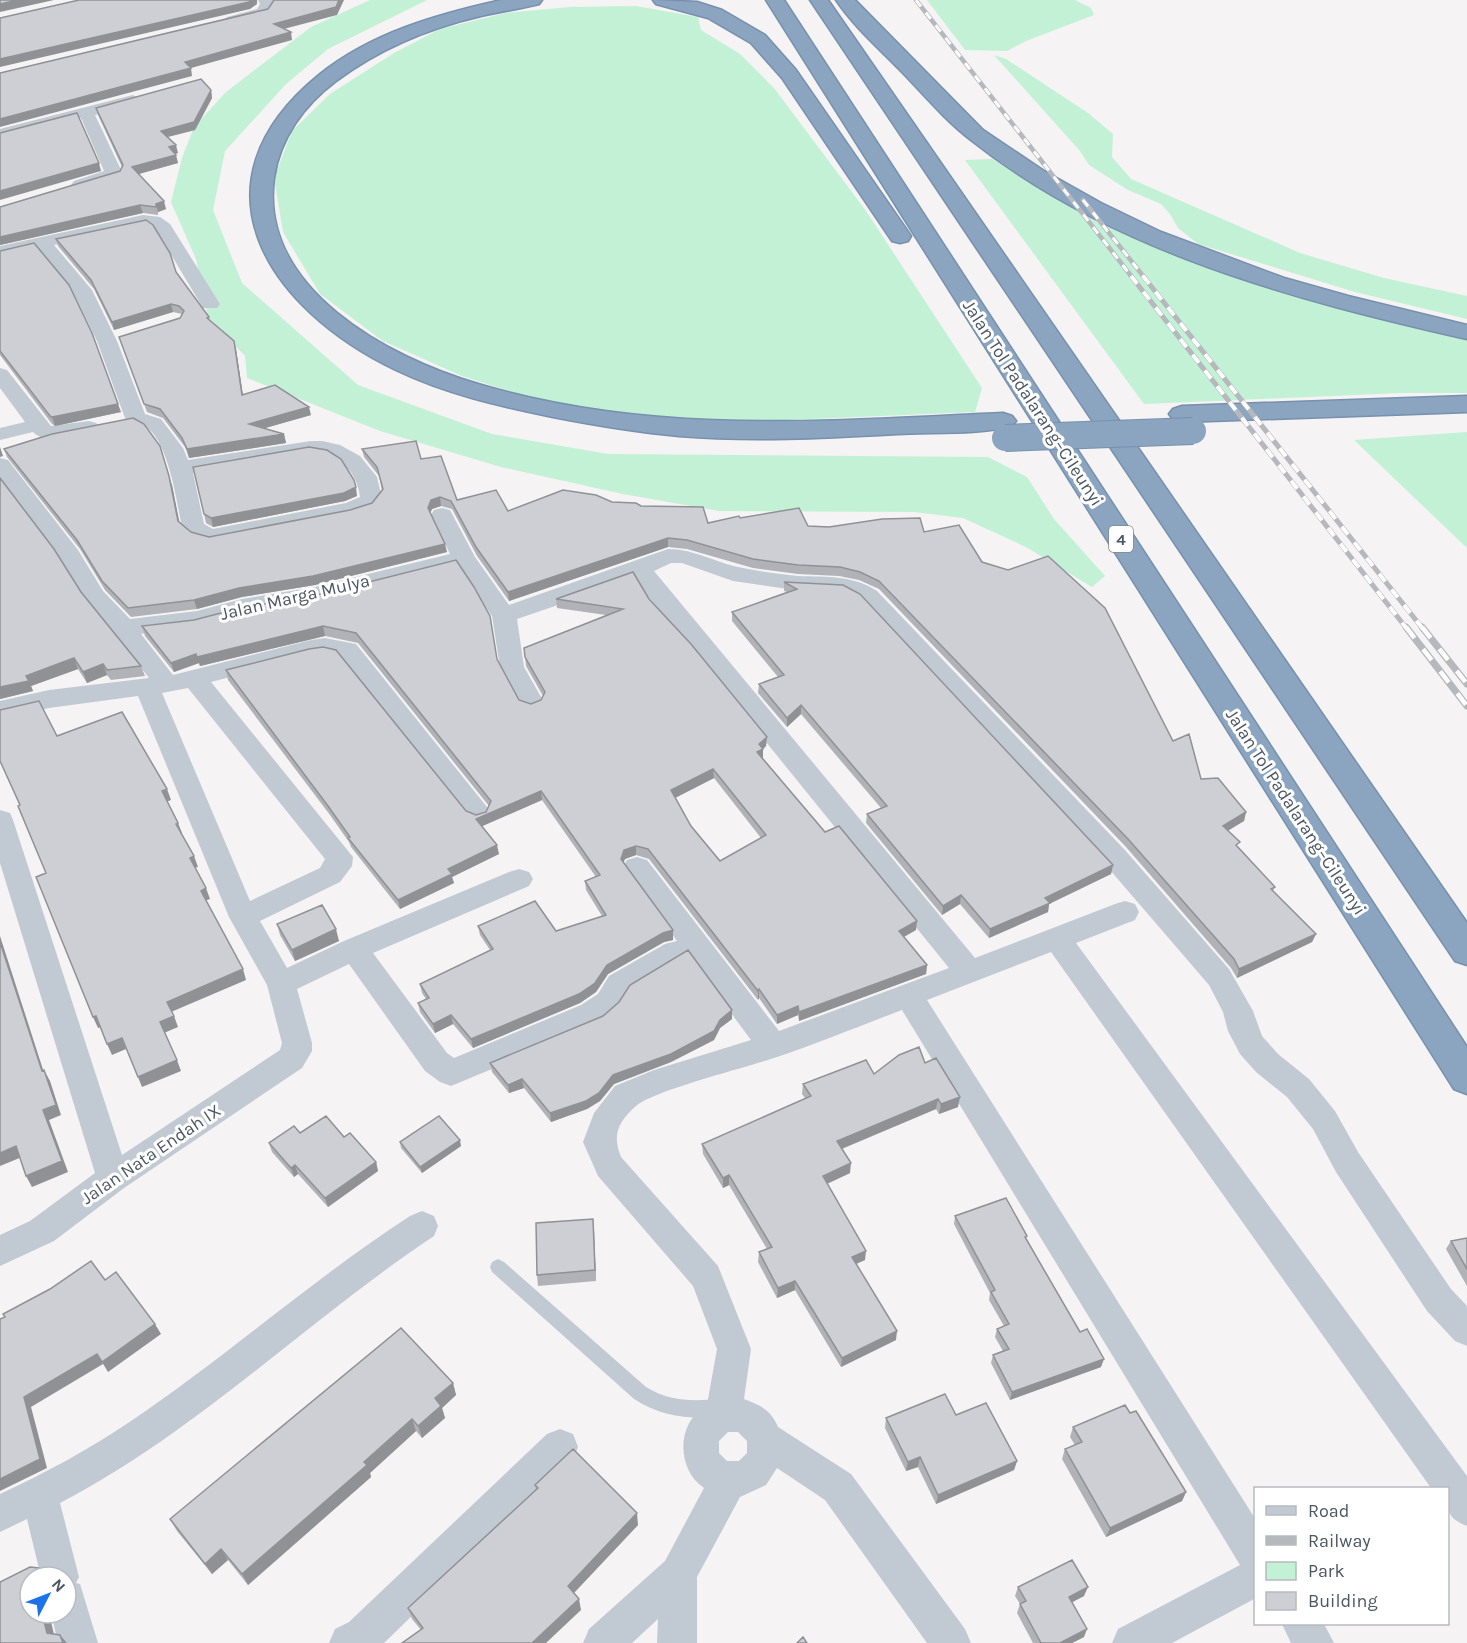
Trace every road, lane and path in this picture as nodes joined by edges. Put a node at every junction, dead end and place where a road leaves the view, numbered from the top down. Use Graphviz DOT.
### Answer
graph roads {
  1 [pos="265,0"];
  2 [pos="460,0"];
  3 [pos="533,0"];
  4 [pos="662,0"];
  5 [pos="775,0"];
  6 [pos="819,0"];
  7 [pos="845,0"];
  8 [pos="213,25"];
  9 [pos="150,96"];
  10 [pos="86,112"];
  11 [pos="0,134"];
  12 [pos="63,190"];
  13 [pos="41,242"];
  14 [pos="0,252"];
  15 [pos="210,304"];
  16 [pos="981,322"];
  17 [pos="1467,332"];
  18 [pos="0,374"];
  19 [pos="1467,404"];
  20 [pos="1467,416"];
  21 [pos="136,418"];
  22 [pos="1187,423"];
  23 [pos="37,426"];
  24 [pos="1004,429"];
  25 [pos="0,434"];
  26 [pos="0,465"];
  27 [pos="181,468"];
  28 [pos="442,515"];
  29 [pos="464,558"];
  30 [pos="639,569"];
  31 [pos="504,615"];
  32 [pos="124,628"];
  33 [pos="169,683"];
  34 [pos="531,702"];
  35 [pos="0,710"];
  36 [pos="478,812"];
  37 [pos="2,831"];
  38 [pos="637,867"];
  39 [pos="519,879"];
  40 [pos="1125,912"];
  41 [pos="243,917"];
  42 [pos="1056,937"];
  43 [pos="354,949"];
  44 [pos="1467,951"];
  45 [pos="675,952"];
  46 [pos="970,972"];
  47 [pos="281,984"];
  48 [pos="909,996"];
  49 [pos="773,1046"];
  50 [pos="1467,1078"];
  51 [pos="113,1178"];
  52 [pos="422,1226"];
  53 [pos="0,1251"];
  54 [pos="498,1267"];
  55 [pos="1467,1330"];
  56 [pos="724,1412"];
  57 [pos="766,1440"];
  58 [pos="560,1447"];
  59 [pos="729,1480"];
  60 [pos="40,1495"];
  61 [pos="1467,1507"];
  62 [pos="0,1513"];
  63 [pos="1254,1552"];
  64 [pos="57,1565"];
  65 [pos="678,1574"];
  66 [pos="1254,1577"];
  67 [pos="73,1625"];
  68 [pos="1302,1625"];
  69 [pos="78,1643"];
  70 [pos="348,1643"];
  71 [pos="603,1643"];
  72 [pos="677,1643"];
  73 [pos="951,1643"];
  74 [pos="1132,1643"];
  75 [pos="1314,1643"];
  1 -- 8 [label="street"];
  2 -- 24 [label="highway"];
  3 -- 24 [label="highway"];
  4 -- 16 [label="highway"];
  5 -- 16 [label="highway, Jalan Tol Padalarang–Cileunyi / 4"];
  6 -- 44 [label="highway"];
  7 -- 17 [label="highway"];
  9 -- 10 [label="street"];
  10 -- 11 [label="street"];
  10 -- 12 [label="street"];
  13 -- 14 [label="street"];
  13 -- 15 [label="street"];
  13 -- 21 [label="street"];
  16 -- 50 [label="highway, Jalan Tol Padalarang–Cileunyi / 4"];
  18 -- 23 [label="street"];
  19 -- 22 [label="highway"];
  20 -- 22 [label="highway"];
  21 -- 23 [label="street"];
  21 -- 27 [label="street"];
  22 -- 24 [label="highway, bridge"];
  23 -- 25 [label="street"];
  26 -- 32 [label="street"];
  27 -- 27 [label="street"];
  28 -- 29 [label="street"];
  29 -- 31 [label="street"];
  29 -- 32 [label="street, Jalan Marga Mulya"];
  30 -- 31 [label="street"];
  30 -- 46 [label="street"];
  30 -- 55 [label="street"];
  31 -- 34 [label="street"];
  32 -- 33 [label="street"];
  33 -- 35 [label="street"];
  33 -- 36 [label="street"];
  33 -- 41 [label="street"];
  33 -- 41 [label="street"];
  37 -- 51 [label="street"];
  38 -- 49 [label="street"];
  39 -- 43 [label="street"];
  40 -- 42 [label="street"];
  41 -- 47 [label="street"];
  42 -- 46 [label="street"];
  42 -- 61 [label="street"];
  43 -- 45 [label="street"];
  43 -- 47 [label="street"];
  46 -- 48 [label="street"];
  47 -- 51 [label="street, Jalan Nata Endah IX"];
  48 -- 49 [label="street"];
  48 -- 63 [label="street"];
  49 -- 56 [label="street"];
  51 -- 53 [label="street, Jalan Nata Endah IX"];
  52 -- 60 [label="street"];
  54 -- 56 [label="lane"];
  56 -- 57 [label="street"];
  56 -- 59 [label="street"];
  57 -- 59 [label="street"];
  57 -- 73 [label="street"];
  58 -- 70 [label="street"];
  59 -- 65 [label="street"];
  60 -- 62 [label="street"];
  60 -- 64 [label="street"];
  65 -- 71 [label="street"];
  65 -- 72 [label="street"];
  66 -- 74 [label="street"];
  67 -- 69 [label="street"];
  68 -- 75 [label="street"];
}
